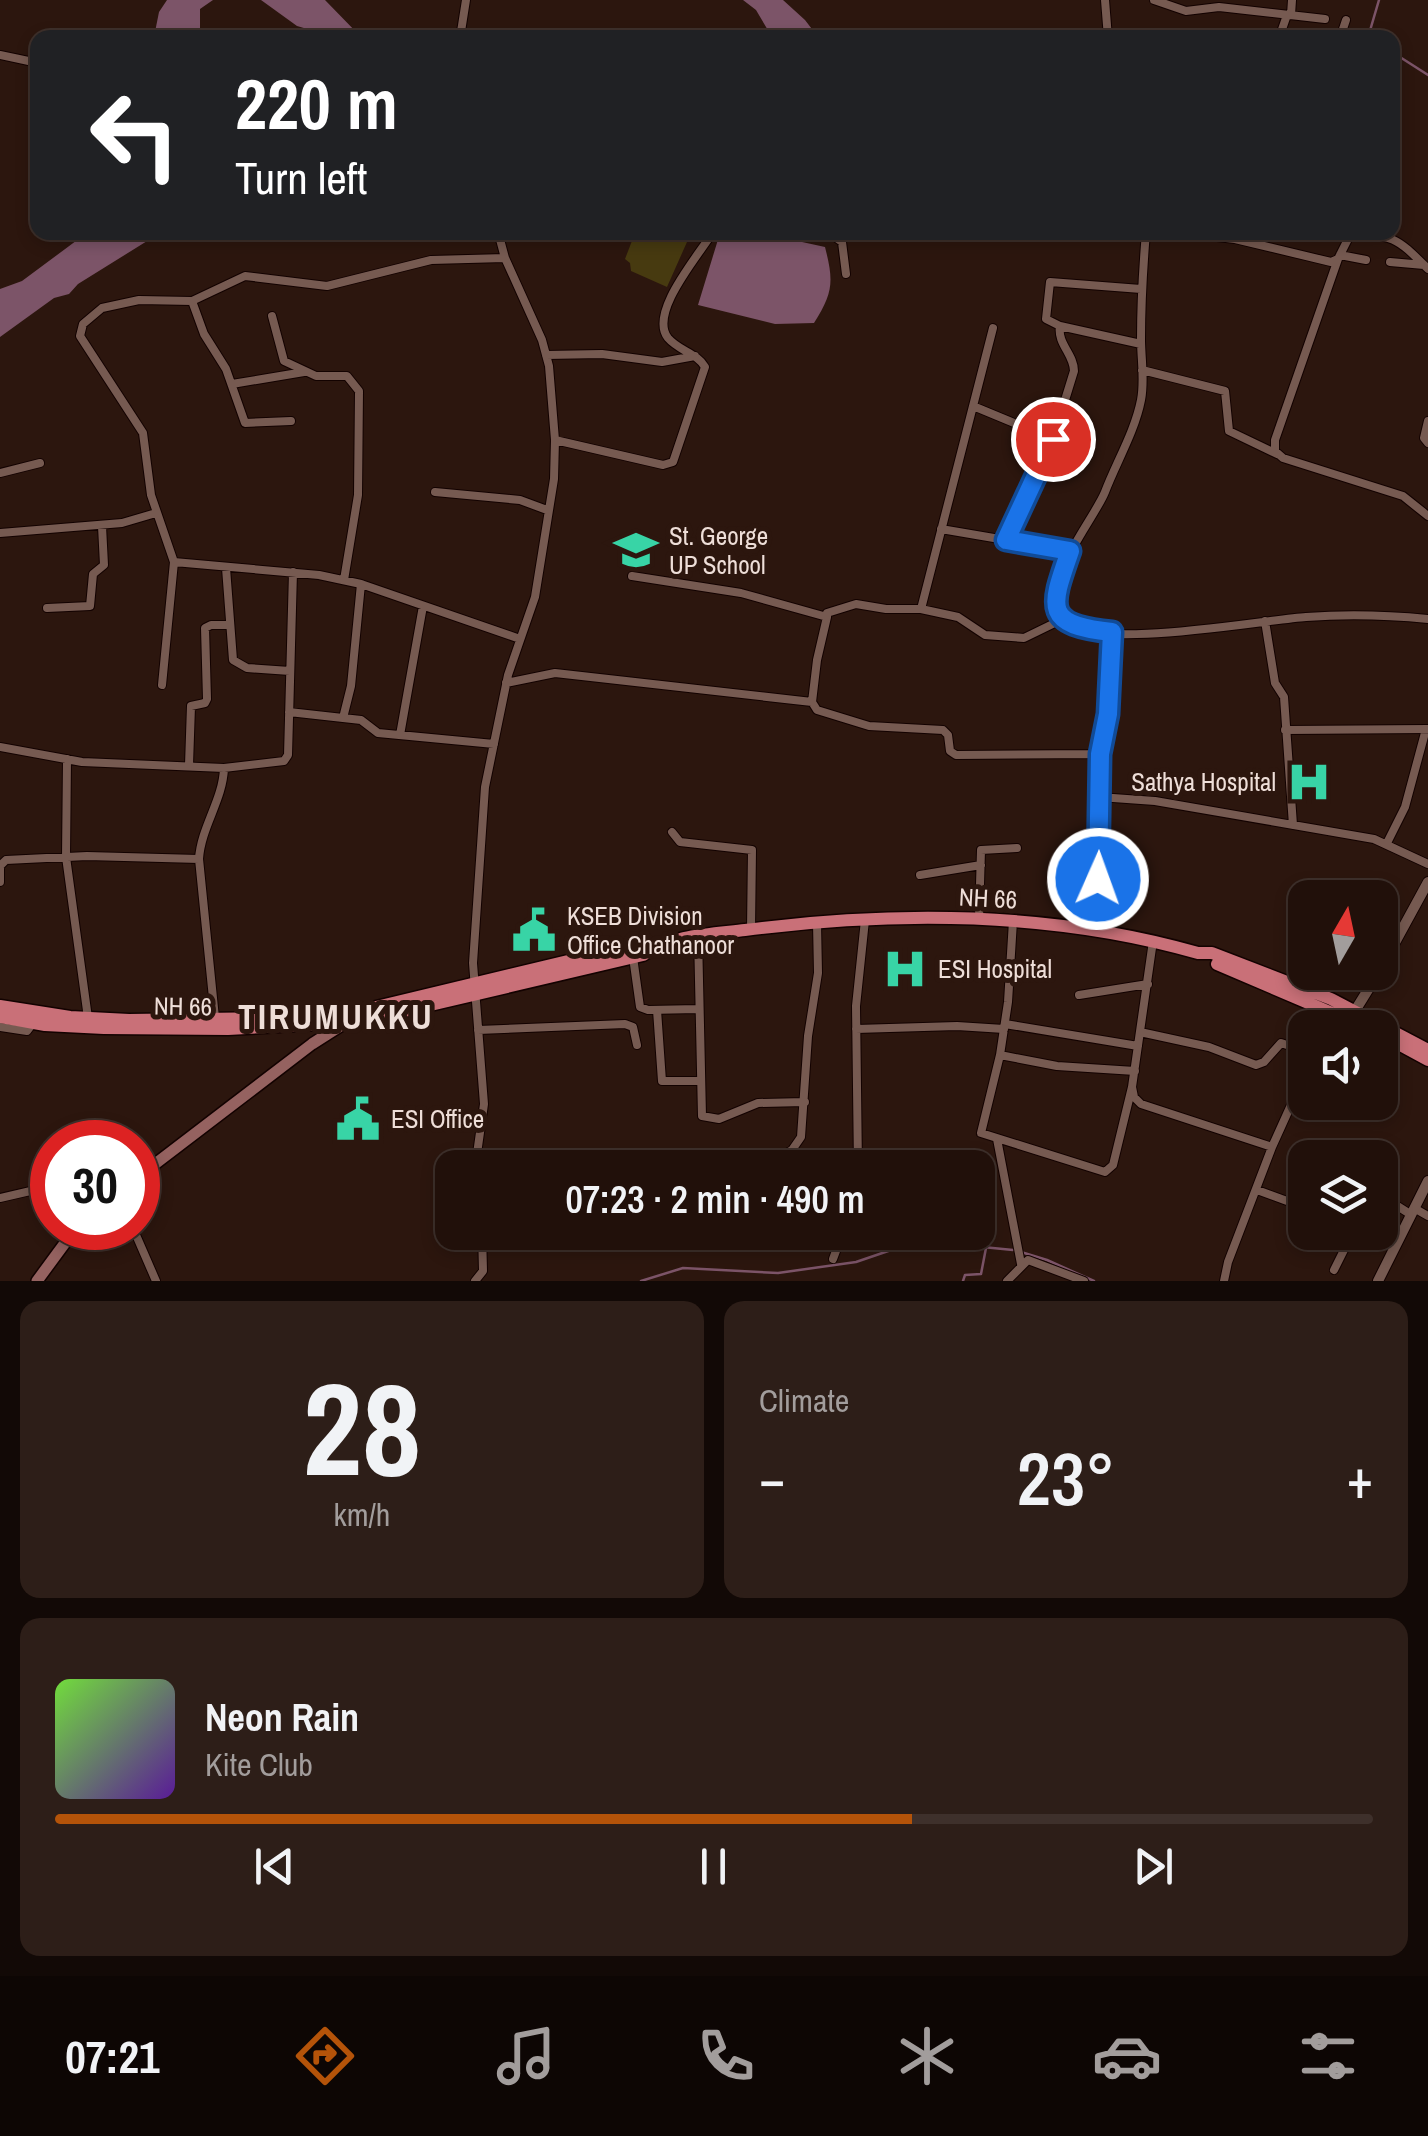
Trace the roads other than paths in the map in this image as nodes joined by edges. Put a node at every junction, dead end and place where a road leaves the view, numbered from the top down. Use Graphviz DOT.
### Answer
graph roads {
  1 [pos="466,0"];
  2 [pos="1105,0"];
  3 [pos="1154,0"];
  4 [pos="1292,0"];
  5 [pos="1289,15"];
  6 [pos="1325,19"];
  7 [pos="1346,20"];
  8 [pos="461,30"];
  9 [pos="1107,30"];
  10 [pos="1282,30"];
  11 [pos="1343,30"];
  12 [pos="0,55"];
  13 [pos="30,61"];
  14 [pos="500,240"];
  15 [pos="708,240"];
  16 [pos="839,240"];
  17 [pos="1145,240"];
  18 [pos="1235,240"];
  19 [pos="1348,240"];
  20 [pos="1398,240"];
  21 [pos="1339,257"];
  22 [pos="506,258"];
  23 [pos="1366,260"];
  24 [pos="1390,262"];
  25 [pos="1426,267"];
  26 [pos="846,274"];
  27 [pos="1141,289"];
  28 [pos="192,301"];
  29 [pos="272,316"];
  30 [pos="1060,326"];
  31 [pos="993,328"];
  32 [pos="1141,344"];
  33 [pos="546,355"];
  34 [pos="695,356"];
  35 [pos="1142,370"];
  36 [pos="304,372"];
  37 [pos="232,384"];
  38 [pos="973,406"];
  39 [pos="291,421"];
  40 [pos="1428,421"];
  41 [pos="1053,439"];
  42 [pos="555,440"];
  43 [pos="1428,443"];
  44 [pos="1278,454"];
  45 [pos="40,462"];
  46 [pos="0,474"];
  47 [pos="435,492"];
  48 [pos="547,510"];
  49 [pos="156,513"];
  50 [pos="1428,516"];
  51 [pos="102,526"];
  52 [pos="941,529"];
  53 [pos="0,533"];
  54 [pos="1006,540"];
  55 [pos="1070,551"];
  56 [pos="174,562"];
  57 [pos="226,568"];
  58 [pos="293,572"];
  59 [pos="632,576"];
  60 [pos="344,580"];
  61 [pos="361,584"];
  62 [pos="423,606"];
  63 [pos="47,608"];
  64 [pos="922,609"];
  65 [pos="827,617"];
  66 [pos="1428,619"];
  67 [pos="1063,620"];
  68 [pos="1265,621"];
  69 [pos="230,625"];
  70 [pos="1112,632"];
  71 [pos="520,639"];
  72 [pos="290,671"];
  73 [pos="506,683"];
  74 [pos="162,685"];
  75 [pos="812,702"];
  76 [pos="289,712"];
  77 [pos="343,718"];
  78 [pos="1427,729"];
  79 [pos="1286,730"];
  80 [pos="400,735"];
  81 [pos="494,744"];
  82 [pos="0,747"];
  83 [pos="1100,754"];
  84 [pos="67,759"];
  85 [pos="189,765"];
  86 [pos="224,768"];
  87 [pos="1099,797"];
  88 [pos="1293,825"];
  89 [pos="672,832"];
  90 [pos="1387,843"];
  91 [pos="1017,848"];
  92 [pos="66,857"];
  93 [pos="199,859"];
  94 [pos="1428,864"];
  95 [pos="982,865"];
  96 [pos="920,875"];
  97 [pos="0,882"];
  98 [pos="1428,882"];
  99 [pos="979,919"];
  100 [pos="865,920"];
  101 [pos="1013,921"];
  102 [pos="817,924"];
  103 [pos="1087,928"];
  104 [pos="751,929"];
  105 [pos="698,936"];
  106 [pos="1398,936"];
  107 [pos="1154,940"];
  108 [pos="655,946"];
  109 [pos="634,957"];
  110 [pos="1148,984"];
  111 [pos="473,990"];
  112 [pos="1079,995"];
  113 [pos="0,1006"];
  114 [pos="698,1009"];
  115 [pos="1339,1009"];
  116 [pos="657,1010"];
  117 [pos="0,1017"];
  118 [pos="88,1018"];
  119 [pos="216,1020"];
  120 [pos="348,1021"];
  121 [pos="34,1023"];
  122 [pos="317,1024"];
  123 [pos="0,1026"];
  124 [pos="1004,1027"];
  125 [pos="856,1029"];
  126 [pos="478,1030"];
  127 [pos="1140,1032"];
  128 [pos="1398,1036"];
  129 [pos="312,1044"];
  130 [pos="1398,1044"];
  131 [pos="637,1045"];
  132 [pos="1288,1045"];
  133 [pos="1138,1046"];
  134 [pos="1428,1050"];
  135 [pos="1000,1055"];
  136 [pos="1428,1060"];
  137 [pos="1134,1071"];
  138 [pos="700,1081"];
  139 [pos="1132,1087"];
  140 [pos="804,1102"];
  141 [pos="1288,1112"];
  142 [pos="998,1139"];
  143 [pos="1272,1147"];
  144 [pos="479,1150"];
  145 [pos="792,1150"];
  146 [pos="858,1150"];
  147 [pos="160,1160"];
  148 [pos="1428,1182"];
  149 [pos="1258,1190"];
  150 [pos="30,1191"];
  151 [pos="0,1198"];
  152 [pos="1288,1201"];
  153 [pos="1398,1204"];
  154 [pos="1412,1211"];
  155 [pos="1428,1216"];
  156 [pos="60,1250"];
  157 [pos="143,1250"];
  158 [pos="481,1250"];
  159 [pos="837,1250"];
  160 [pos="1343,1250"];
  161 [pos="834,1259"];
  162 [pos="1020,1264"];
  163 [pos="1334,1270"];
  164 [pos="479,1279"];
  165 [pos="37,1281"];
  166 [pos="156,1281"];
  167 [pos="1007,1281"];
  168 [pos="1084,1281"];
  169 [pos="1224,1281"];
  170 [pos="1378,1281"];
  1 -- 8 [label="street"];
  2 -- 9 [label="street"];
  3 -- 5 [label="street"];
  4 -- 5 [label="street"];
  5 -- 6 [label="street"];
  5 -- 10 [label="street"];
  7 -- 11 [label="street"];
  12 -- 13 [label="street"];
  14 -- 22 [label="street"];
  15 -- 34 [label="street"];
  16 -- 26 [label="street"];
  17 -- 27 [label="street"];
  18 -- 21 [label="street"];
  19 -- 21 [label="street"];
  20 -- 25 [label="street"];
  21 -- 23 [label="street"];
  21 -- 44 [label="street"];
  22 -- 28 [label="street"];
  22 -- 33 [label="street"];
  24 -- 25 [label="street"];
  27 -- 30 [label="street"];
  27 -- 32 [label="street"];
  28 -- 37 [label="street"];
  28 -- 49 [label="street"];
  29 -- 36 [label="street"];
  30 -- 32 [label="street"];
  30 -- 41 [label="street"];
  31 -- 38 [label="street"];
  32 -- 35 [label="street"];
  33 -- 34 [label="street"];
  33 -- 42 [label="street"];
  34 -- 42 [label="street"];
  35 -- 44 [label="street"];
  35 -- 55 [label="street"];
  36 -- 37 [label="street"];
  36 -- 60 [label="street"];
  37 -- 39 [label="street"];
  38 -- 41 [label="street"];
  38 -- 52 [label="street"];
  40 -- 43 [label="street"];
  41 -- 54 [label="street"];
  42 -- 48 [label="street"];
  44 -- 50 [label="street"];
  45 -- 46 [label="street"];
  47 -- 48 [label="street"];
  48 -- 71 [label="street"];
  49 -- 51 [label="street"];
  49 -- 56 [label="street"];
  51 -- 53 [label="street"];
  51 -- 63 [label="street"];
  52 -- 54 [label="street"];
  52 -- 64 [label="street"];
  54 -- 55 [label="street"];
  55 -- 67 [label="street"];
  56 -- 57 [label="street"];
  56 -- 74 [label="street"];
  57 -- 58 [label="street"];
  57 -- 69 [label="street"];
  58 -- 60 [label="street"];
  58 -- 72 [label="street"];
  59 -- 65 [label="street"];
  60 -- 61 [label="street"];
  61 -- 62 [label="street"];
  61 -- 77 [label="street"];
  62 -- 71 [label="street"];
  62 -- 80 [label="street"];
  64 -- 65 [label="street"];
  64 -- 67 [label="street"];
  65 -- 75 [label="street"];
  66 -- 68 [label="street"];
  67 -- 70 [label="street"];
  68 -- 70 [label="street"];
  68 -- 79 [label="street"];
  69 -- 72 [label="street"];
  69 -- 85 [label="street"];
  70 -- 83 [label="street"];
  71 -- 73 [label="street"];
  72 -- 76 [label="street"];
  73 -- 75 [label="street"];
  73 -- 81 [label="street"];
  75 -- 83 [label="street"];
  76 -- 77 [label="street"];
  76 -- 86 [label="street"];
  77 -- 80 [label="street"];
  78 -- 79 [label="street"];
  78 -- 90 [label="street"];
  79 -- 88 [label="street"];
  80 -- 81 [label="street"];
  81 -- 111 [label="street"];
  82 -- 84 [label="street"];
  83 -- 87 [label="street"];
  84 -- 85 [label="street"];
  84 -- 92 [label="street"];
  85 -- 86 [label="street"];
  86 -- 93 [label="street"];
  87 -- 88 [label="street"];
  87 -- 103 [label="street"];
  88 -- 90 [label="street"];
  89 -- 104 [label="street"];
  90 -- 94 [label="street"];
  91 -- 95 [label="street"];
  92 -- 93 [label="street"];
  92 -- 97 [label="street"];
  92 -- 118 [label="street"];
  93 -- 119 [label="street"];
  95 -- 96 [label="street"];
  95 -- 99 [label="street"];
  98 -- 106 [label="street"];
  99 -- 100 [label="highway, NH 66"];
  99 -- 101 [label="highway, NH 66"];
  100 -- 102 [label="highway, NH 66"];
  100 -- 125 [label="street"];
  101 -- 103 [label="highway, NH 66"];
  101 -- 124 [label="street"];
  102 -- 104 [label="highway, NH 66"];
  102 -- 140 [label="street"];
  103 -- 107 [label="highway, NH 66"];
  104 -- 105 [label="highway, NH 66"];
  105 -- 108 [label="highway, NH 66"];
  105 -- 114 [label="street"];
  107 -- 110 [label="street"];
  107 -- 115 [label="highway, NH 66"];
  108 -- 109 [label="highway, NH 66"];
  108 -- 111 [label="highway, NH 66"];
  109 -- 111 [label="highway, NH 66"];
  109 -- 116 [label="street"];
  110 -- 112 [label="street"];
  110 -- 127 [label="street"];
  111 -- 119 [label="highway, NH 66"];
  111 -- 120 [label="highway, NH 66"];
  111 -- 126 [label="street"];
  113 -- 118 [label="highway, NH 66"];
  114 -- 116 [label="street"];
  114 -- 138 [label="street"];
  116 -- 138 [label="street"];
  117 -- 121 [label="highway, NH 66"];
  118 -- 119 [label="highway, NH 66"];
  120 -- 122 [label="highway, NH 66"];
  120 -- 129 [label="main road"];
  121 -- 122 [label="highway, NH 66"];
  121 -- 123 [label="street"];
  122 -- 129 [label="main road"];
  124 -- 125 [label="street"];
  124 -- 133 [label="street"];
  124 -- 135 [label="street"];
  125 -- 146 [label="street"];
  126 -- 131 [label="street"];
  126 -- 144 [label="street"];
  127 -- 132 [label="street"];
  127 -- 133 [label="street"];
  128 -- 134 [label="highway, NH 66"];
  129 -- 147 [label="main road"];
  130 -- 136 [label="highway"];
  133 -- 137 [label="street"];
  135 -- 137 [label="street"];
  135 -- 142 [label="street"];
  137 -- 139 [label="street"];
  138 -- 140 [label="street"];
  139 -- 142 [label="street"];
  139 -- 143 [label="street"];
  140 -- 145 [label="street"];
  141 -- 143 [label="street"];
  142 -- 162 [label="street"];
  143 -- 149 [label="street"];
  148 -- 154 [label="street"];
  149 -- 152 [label="street"];
  149 -- 169 [label="street"];
  150 -- 151 [label="street"];
  153 -- 154 [label="street"];
  154 -- 155 [label="street"];
  154 -- 170 [label="street"];
  156 -- 165 [label="main road"];
  157 -- 166 [label="street"];
  158 -- 164 [label="street"];
  159 -- 161 [label="street"];
  160 -- 163 [label="street"];
  162 -- 167 [label="street"];
  162 -- 168 [label="street"];
}
